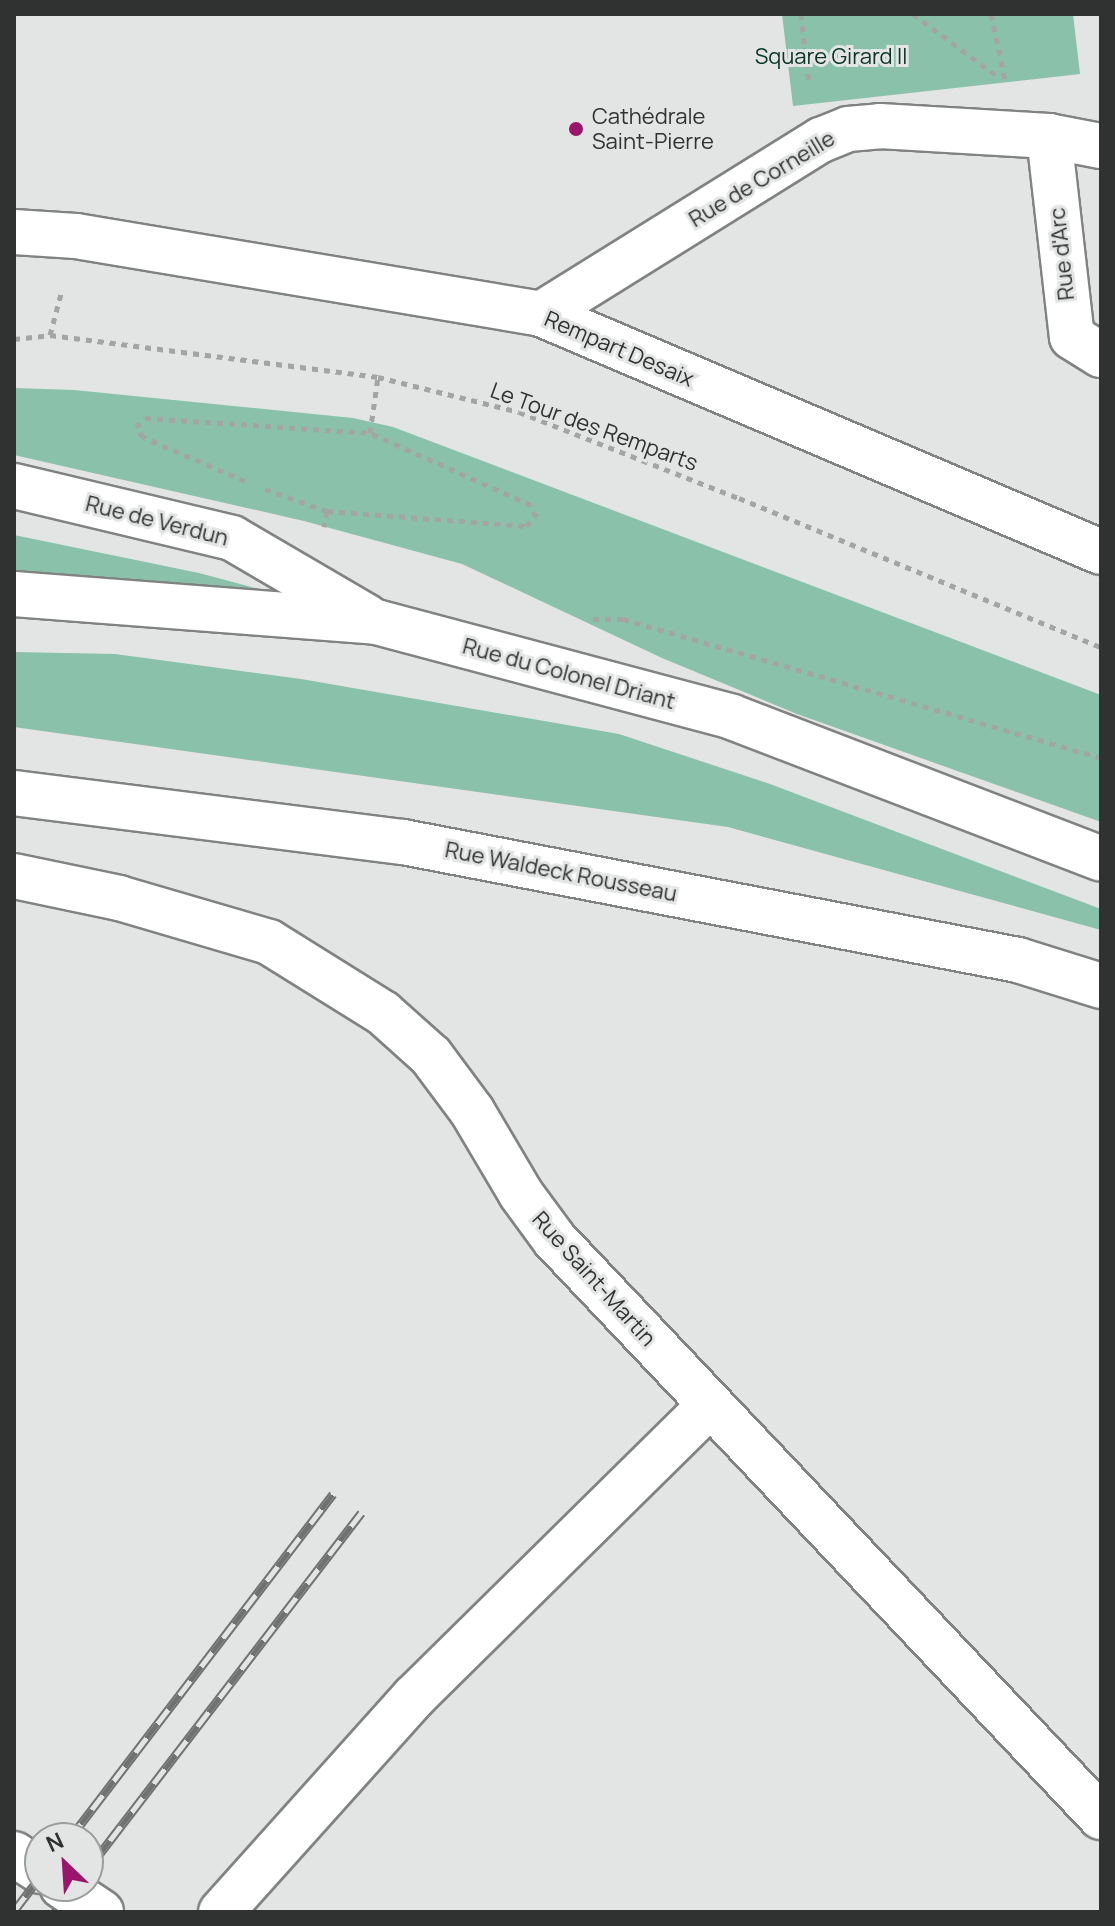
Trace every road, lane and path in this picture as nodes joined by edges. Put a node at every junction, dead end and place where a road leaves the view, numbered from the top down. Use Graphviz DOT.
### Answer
graph roads {
  1 [pos="801,14"];
  2 [pos="913,14"];
  3 [pos="991,14"];
  4 [pos="809,89"];
  5 [pos="1049,136"];
  6 [pos="1101,146"];
  7 [pos="14,232"];
  8 [pos="76,236"];
  9 [pos="541,314"];
  10 [pos="50,335"];
  11 [pos="14,339"];
  12 [pos="1101,355"];
  13 [pos="378,377"];
  14 [pos="370,433"];
  15 [pos="14,486"];
  16 [pos="327,511"];
  17 [pos="1101,552"];
  18 [pos="314,586"];
  19 [pos="14,594"];
  20 [pos="376,622"];
  21 [pos="1101,647"];
  22 [pos="14,793"];
  23 [pos="1101,859"];
  24 [pos="14,876"];
  25 [pos="14,896"];
  26 [pos="119,898"];
  27 [pos="1101,986"];
  28 [pos="710,1405"];
  29 [pos="1101,1817"];
  30 [pos="221,1912"];
  1 -- 4 [label="path"];
  2 -- 3 [label="path"];
  5 -- 6 [label="street, Rue de Corneille"];
  5 -- 9 [label="street, Rue de Corneille"];
  5 -- 12 [label="street, Rue d'Arc"];
  7 -- 8 [label="street, Rempart Desaix"];
  8 -- 9 [label="street, Rempart Desaix"];
  8 -- 10 [label="path"];
  9 -- 17 [label="street, Rempart Desaix"];
  10 -- 11 [label="path, Le Tour des Remparts"];
  10 -- 13 [label="path, Le Tour des Remparts"];
  13 -- 14 [label="path"];
  13 -- 21 [label="path, Le Tour des Remparts"];
  14 -- 16 [label="path"];
  14 -- 16 [label="path"];
  15 -- 18 [label="street, Rue de Verdun"];
  16 -- 18 [label="path"];
  18 -- 20 [label="street, Rue de Verdun"];
  19 -- 20 [label="street, Rue du Colonel Driant"];
  20 -- 23 [label="street, Rue du Colonel Driant"];
  22 -- 27 [label="street, Rue Waldeck Rousseau"];
  24 -- 26 [label="street, Rue Saint-Martin"];
  25 -- 26 [label="street"];
  26 -- 28 [label="street, Rue Saint-Martin"];
  28 -- 29 [label="street, Rue Saint-Martin"];
  28 -- 30 [label="street"];
}
